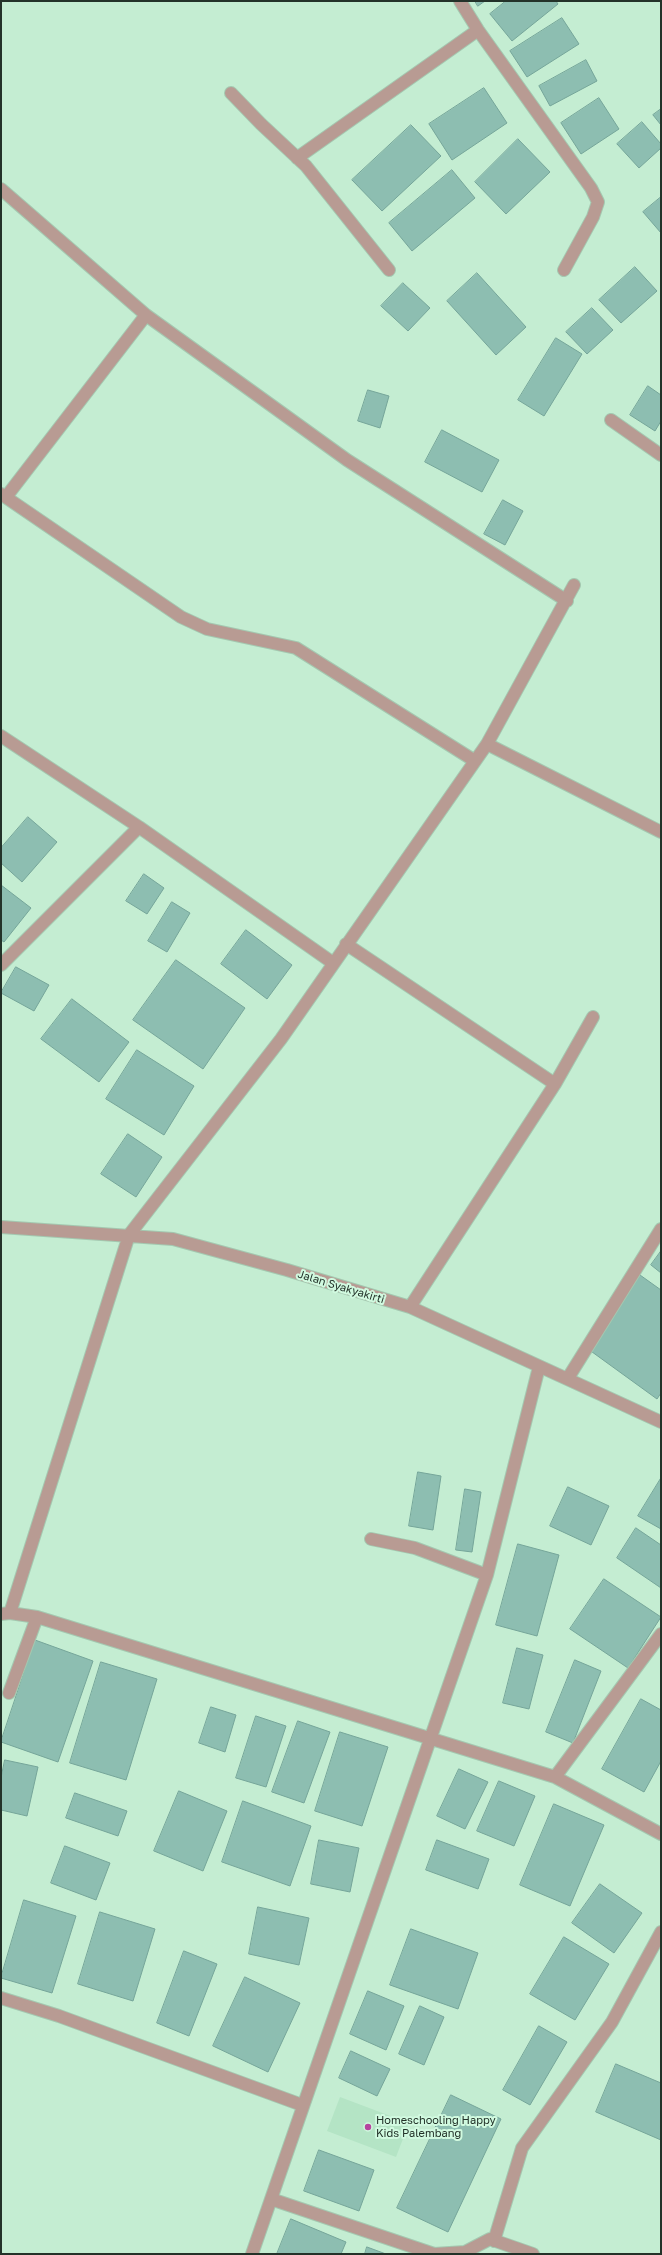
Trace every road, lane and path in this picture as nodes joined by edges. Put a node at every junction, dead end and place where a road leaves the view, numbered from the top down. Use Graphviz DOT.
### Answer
graph roads {
  1 [pos="460,1"];
  2 [pos="478,30"];
  3 [pos="231,93"];
  4 [pos="297,158"];
  5 [pos="1,189"];
  6 [pos="389,270"];
  7 [pos="564,270"];
  8 [pos="146,315"];
  9 [pos="611,420"];
  10 [pos="661,455"];
  11 [pos="3,496"];
  12 [pos="574,585"];
  13 [pos="567,600"];
  14 [pos="1,736"];
  15 [pos="487,744"];
  16 [pos="475,761"];
  17 [pos="139,827"];
  18 [pos="661,832"];
  19 [pos="346,944"];
  20 [pos="333,963"];
  21 [pos="1,965"];
  22 [pos="593,1017"];
  23 [pos="555,1084"];
  24 [pos="1,1226"];
  25 [pos="661,1229"];
  26 [pos="129,1235"];
  27 [pos="410,1307"];
  28 [pos="539,1367"];
  29 [pos="568,1378"];
  30 [pos="661,1422"];
  31 [pos="371,1540"];
  32 [pos="487,1575"];
  33 [pos="5,1613"];
  34 [pos="37,1617"];
  35 [pos="661,1634"];
  36 [pos="9,1693"];
  37 [pos="430,1737"];
  38 [pos="555,1777"];
  39 [pos="661,1834"];
  40 [pos="661,1932"];
  41 [pos="1,1998"];
  42 [pos="302,2105"];
  43 [pos="271,2199"];
  44 [pos="494,2241"];
  45 [pos="252,2254"];
  46 [pos="533,2254"];
  1 -- 2 [label="street"];
  2 -- 4 [label="street"];
  2 -- 7 [label="street"];
  3 -- 4 [label="street"];
  4 -- 6 [label="street"];
  5 -- 8 [label="street"];
  8 -- 11 [label="street"];
  8 -- 13 [label="street"];
  9 -- 10 [label="street"];
  11 -- 16 [label="street"];
  12 -- 13 [label="street"];
  13 -- 15 [label="street"];
  14 -- 17 [label="street"];
  15 -- 16 [label="street"];
  15 -- 18 [label="street"];
  16 -- 19 [label="street"];
  17 -- 20 [label="street"];
  17 -- 21 [label="street"];
  19 -- 20 [label="street"];
  19 -- 23 [label="street"];
  20 -- 26 [label="street"];
  22 -- 23 [label="street"];
  23 -- 27 [label="street"];
  24 -- 26 [label="street, Jalan Syakyakirti"];
  25 -- 29 [label="street"];
  26 -- 27 [label="street, Jalan Syakyakirti"];
  26 -- 33 [label="street"];
  27 -- 28 [label="street, Jalan Syakyakirti"];
  28 -- 29 [label="street, Jalan Syakyakirti"];
  28 -- 32 [label="street"];
  29 -- 30 [label="street, Jalan Syakyakirti"];
  31 -- 32 [label="street"];
  32 -- 37 [label="street"];
  33 -- 34 [label="street"];
  34 -- 36 [label="street"];
  34 -- 37 [label="street"];
  35 -- 38 [label="street"];
  37 -- 38 [label="street"];
  37 -- 42 [label="street"];
  38 -- 39 [label="street"];
  40 -- 44 [label="street"];
  41 -- 42 [label="street"];
  42 -- 43 [label="street"];
  43 -- 44 [label="street"];
  43 -- 45 [label="street"];
  44 -- 46 [label="street"];
}
